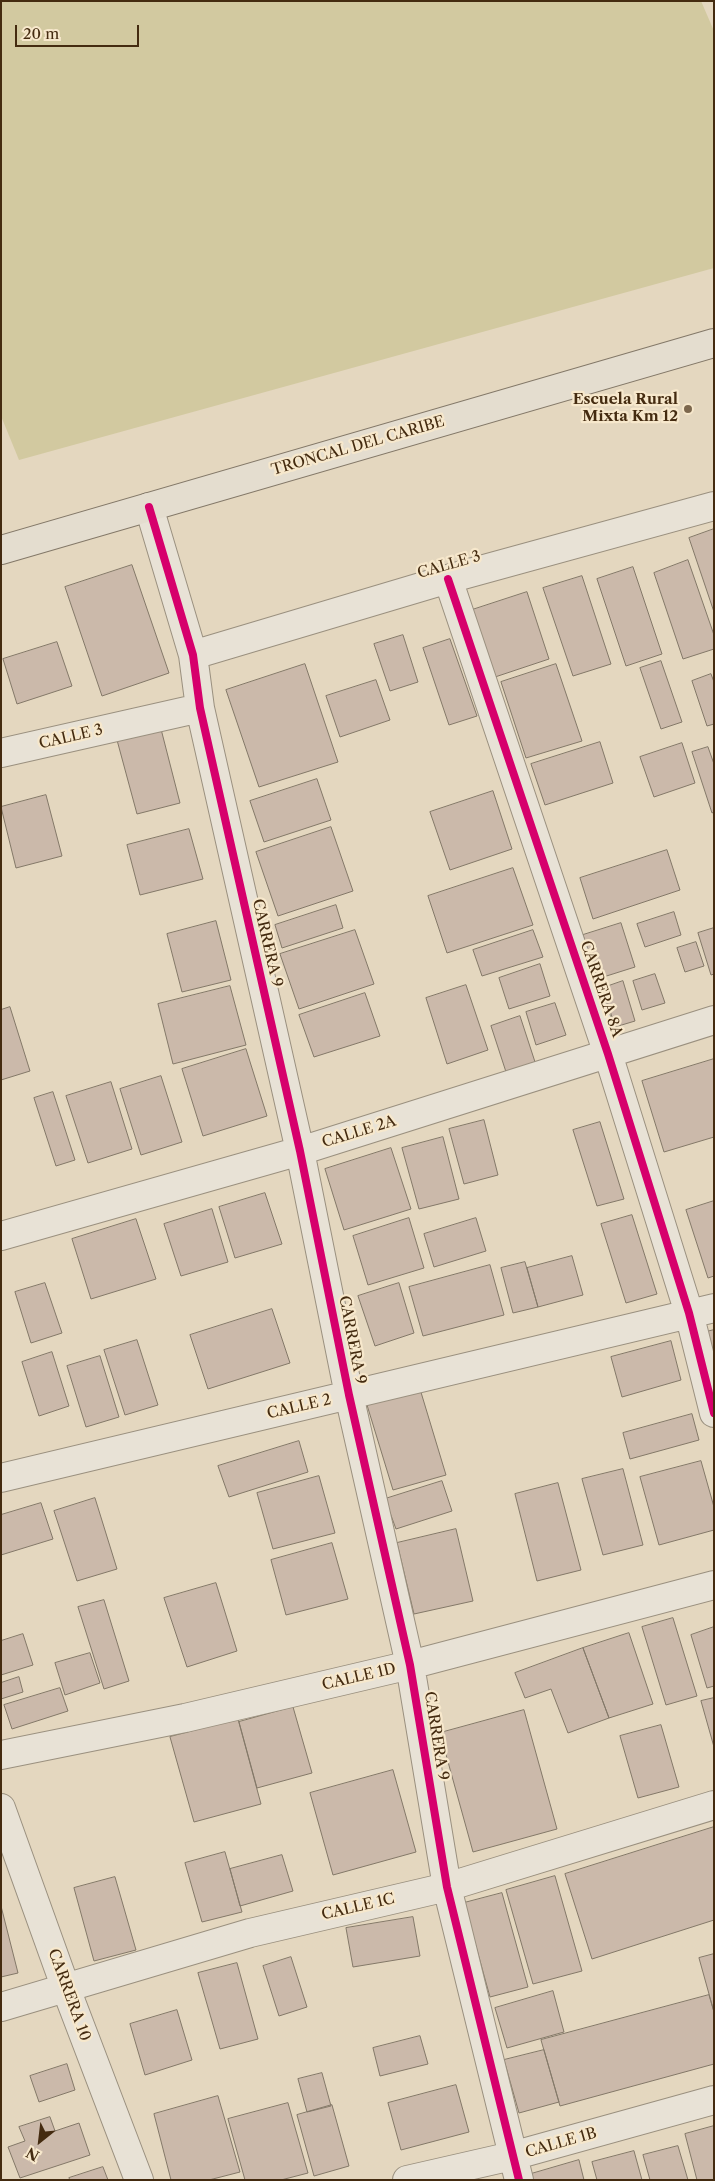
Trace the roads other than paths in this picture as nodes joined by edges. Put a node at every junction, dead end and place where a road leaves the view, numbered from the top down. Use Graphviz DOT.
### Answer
graph roads {
  1 [pos="714,343"];
  2 [pos="714,506"];
  3 [pos="149,507"];
  4 [pos="1,550"];
  5 [pos="448,579"];
  6 [pos="193,655"];
  7 [pos="200,708"];
  8 [pos="1,753"];
  9 [pos="714,1020"];
  10 [pos="608,1054"];
  11 [pos="300,1151"];
  12 [pos="1,1236"];
  13 [pos="701,1310"];
  14 [pos="349,1395"];
  15 [pos="714,1413"];
  16 [pos="1,1478"];
  17 [pos="714,1586"];
  18 [pos="410,1665"];
  19 [pos="1,1755"];
  20 [pos="714,1805"];
  21 [pos="1,1808"];
  22 [pos="447,1887"];
  23 [pos="65,1986"];
  24 [pos="1,2006"];
  25 [pos="714,2100"];
  26 [pos="516,2168"];
  27 [pos="139,2180"];
  28 [pos="407,2180"];
  1 -- 3 [label="highway, TRONCAL DEL CARIBE"];
  2 -- 5 [label="street, CALLE 3"];
  3 -- 4 [label="highway, TRONCAL DEL CARIBE"];
  3 -- 6 [label="street, CARRERA 9"];
  5 -- 6 [label="street, CALLE 3"];
  5 -- 10 [label="street, CARRERA 8A"];
  6 -- 7 [label="street, CARRERA 9"];
  7 -- 8 [label="street, CALLE 3"];
  7 -- 11 [label="street, CARRERA 9"];
  9 -- 10 [label="street, CALLE 2A"];
  10 -- 11 [label="street, CALLE 2A"];
  10 -- 13 [label="street, CARRERA 8A"];
  11 -- 12 [label="street, CALLE 2A"];
  11 -- 14 [label="street, CARRERA 9"];
  13 -- 14 [label="street, CALLE 2"];
  13 -- 15 [label="street, CARRERA 8A"];
  14 -- 16 [label="street, CALLE 2"];
  14 -- 18 [label="street, CARRERA 9"];
  17 -- 18 [label="street, CALLE 1D"];
  18 -- 19 [label="street, CALLE 1D"];
  18 -- 22 [label="street, CARRERA 9"];
  20 -- 22 [label="street, CALLE 1C"];
  21 -- 23 [label="street, CARRERA 10"];
  22 -- 23 [label="street, CALLE 1C"];
  22 -- 26 [label="street, CARRERA 9"];
  23 -- 24 [label="street, CALLE 1C"];
  23 -- 27 [label="street, CARRERA 10"];
  25 -- 26 [label="street, CALLE 1B"];
  26 -- 28 [label="street, CALLE 1B"];
}
